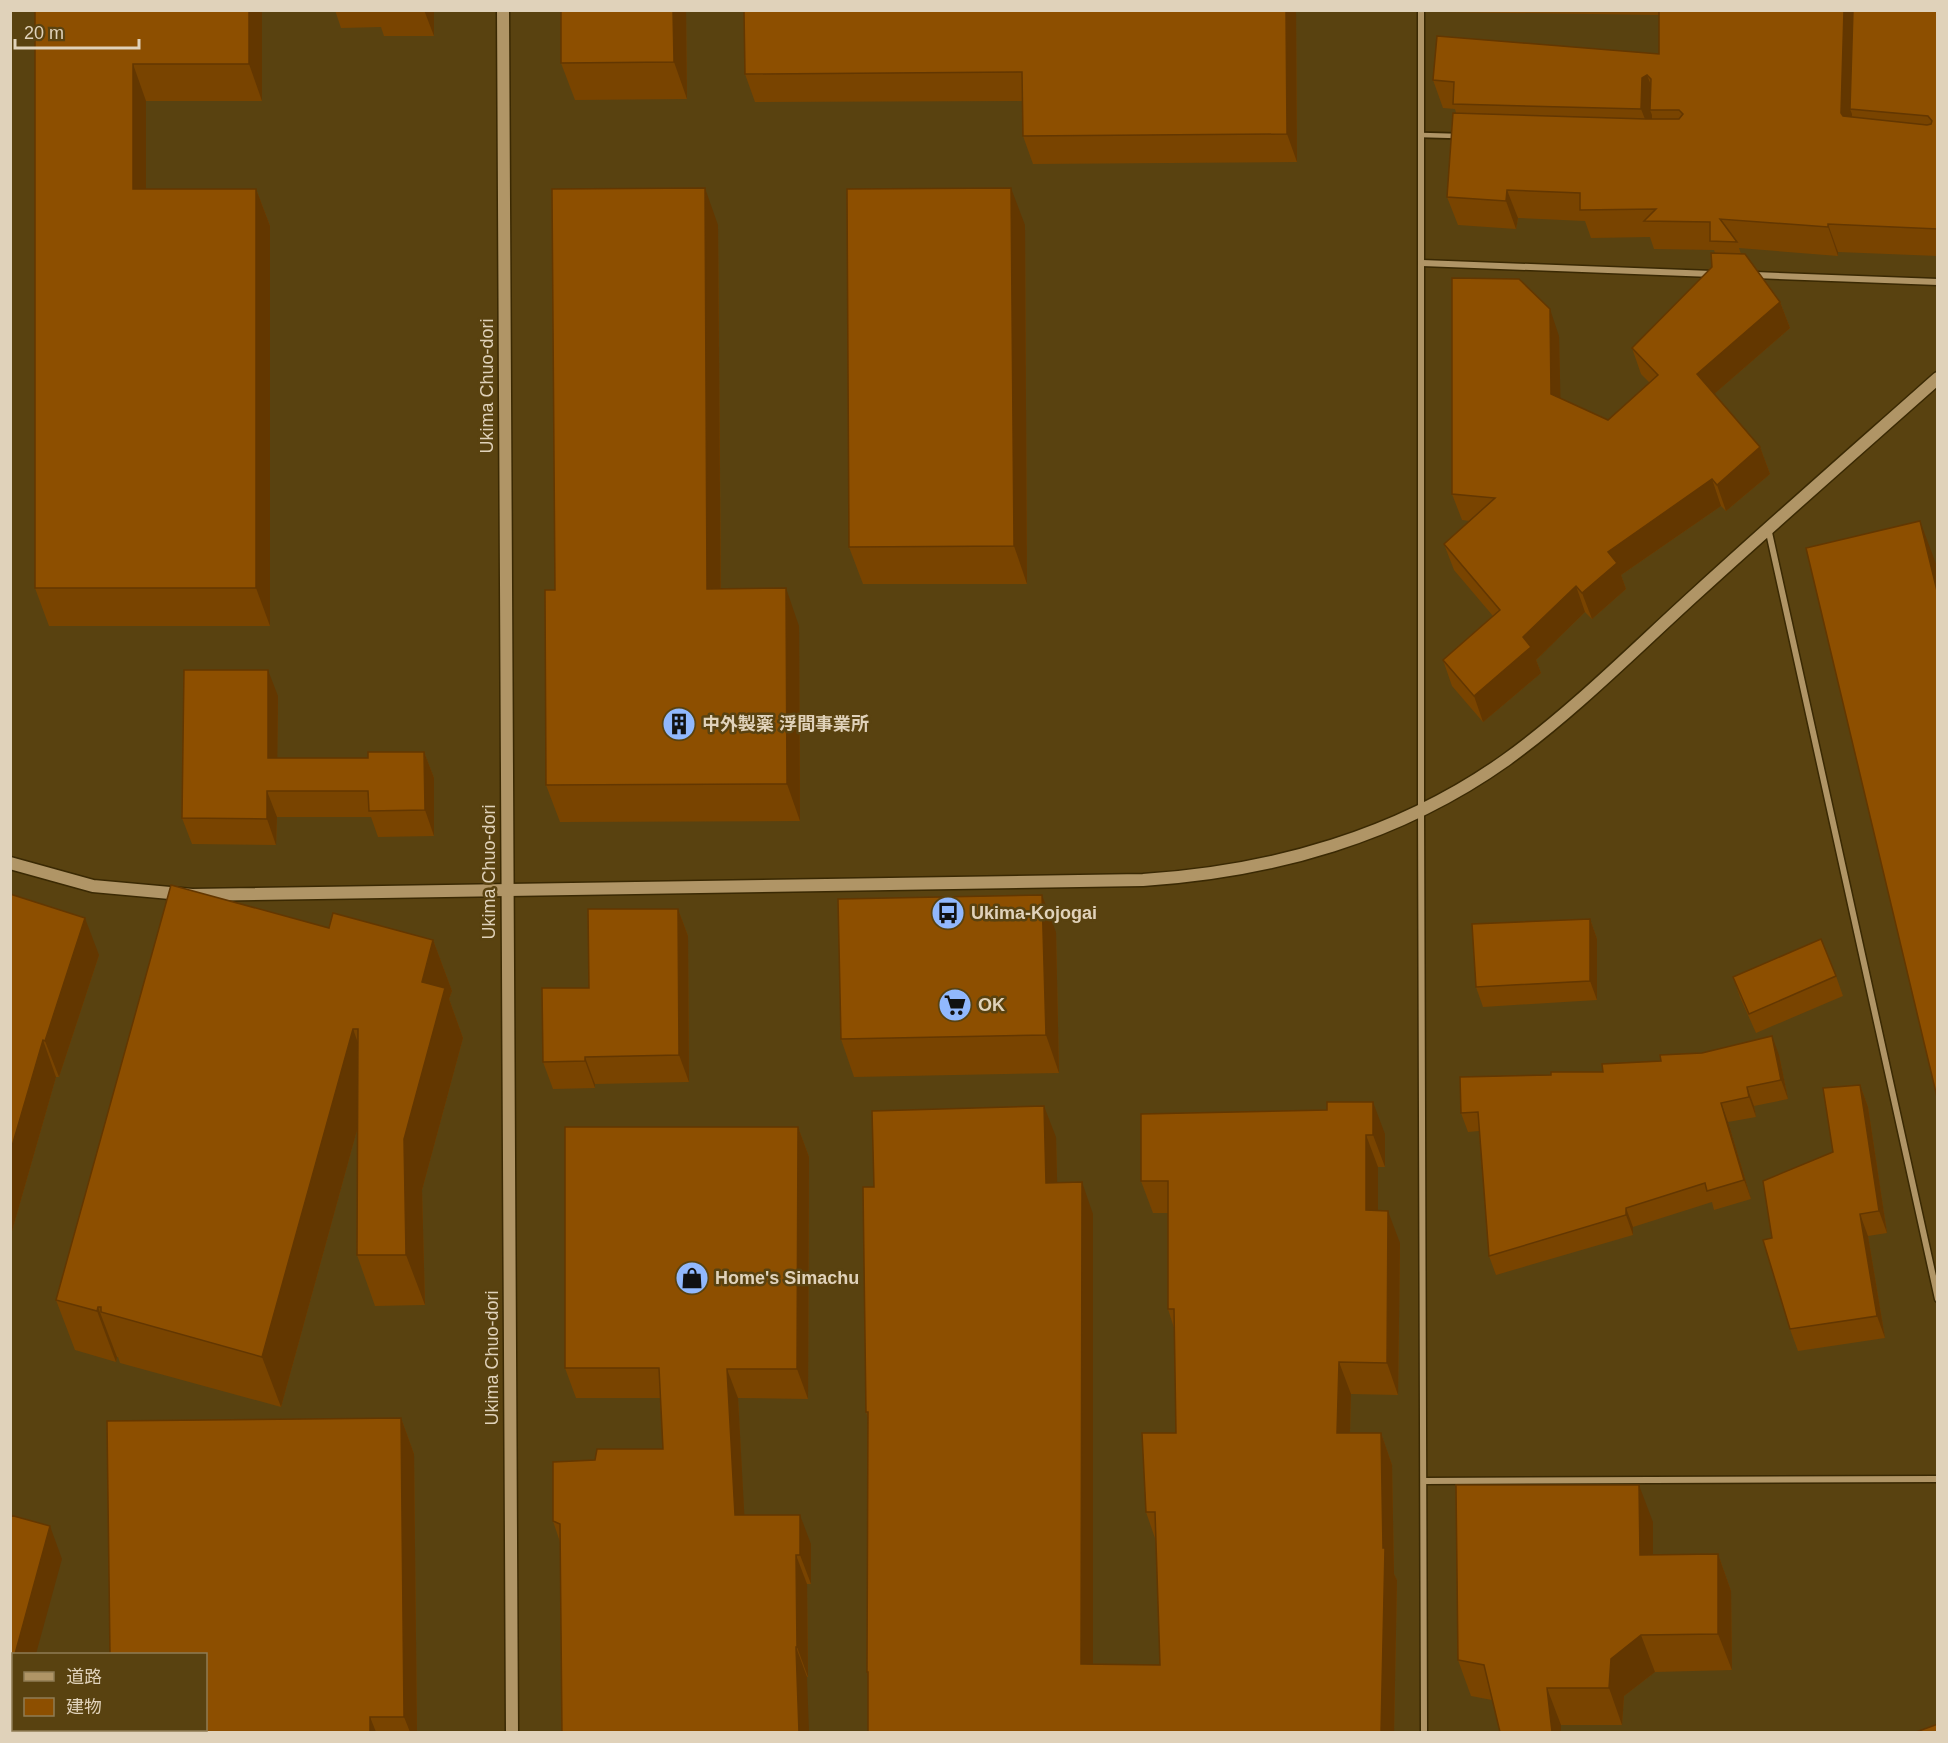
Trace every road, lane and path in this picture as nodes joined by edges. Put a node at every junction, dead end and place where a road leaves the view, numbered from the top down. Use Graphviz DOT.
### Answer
graph roads {
  1 [pos="504,10"];
  2 [pos="1421,10"];
  3 [pos="1421,135"];
  4 [pos="1468,137"];
  5 [pos="1422,263"];
  6 [pos="1720,274"];
  7 [pos="1744,275"];
  8 [pos="1938,282"];
  9 [pos="1938,378"];
  10 [pos="1768,528"];
  11 [pos="1421,810"];
  12 [pos="10,863"];
  13 [pos="507,891"];
  14 [pos="1938,1299"];
  15 [pos="1938,1479"];
  16 [pos="1424,1481"];
  17 [pos="512,1732"];
  18 [pos="1424,1732"];
  1 -- 13 [label="street, Ukima Chuo-dori"];
  2 -- 3 [label="street"];
  3 -- 4 [label="lane"];
  3 -- 5 [label="street"];
  5 -- 6 [label="street"];
  5 -- 11 [label="street"];
  7 -- 8 [label="street"];
  9 -- 10 [label="street"];
  10 -- 11 [label="street"];
  10 -- 14 [label="street"];
  11 -- 13 [label="street"];
  11 -- 16 [label="street"];
  12 -- 13 [label="street"];
  13 -- 17 [label="street, Ukima Chuo-dori"];
  15 -- 16 [label="street"];
  16 -- 18 [label="street"];
}
